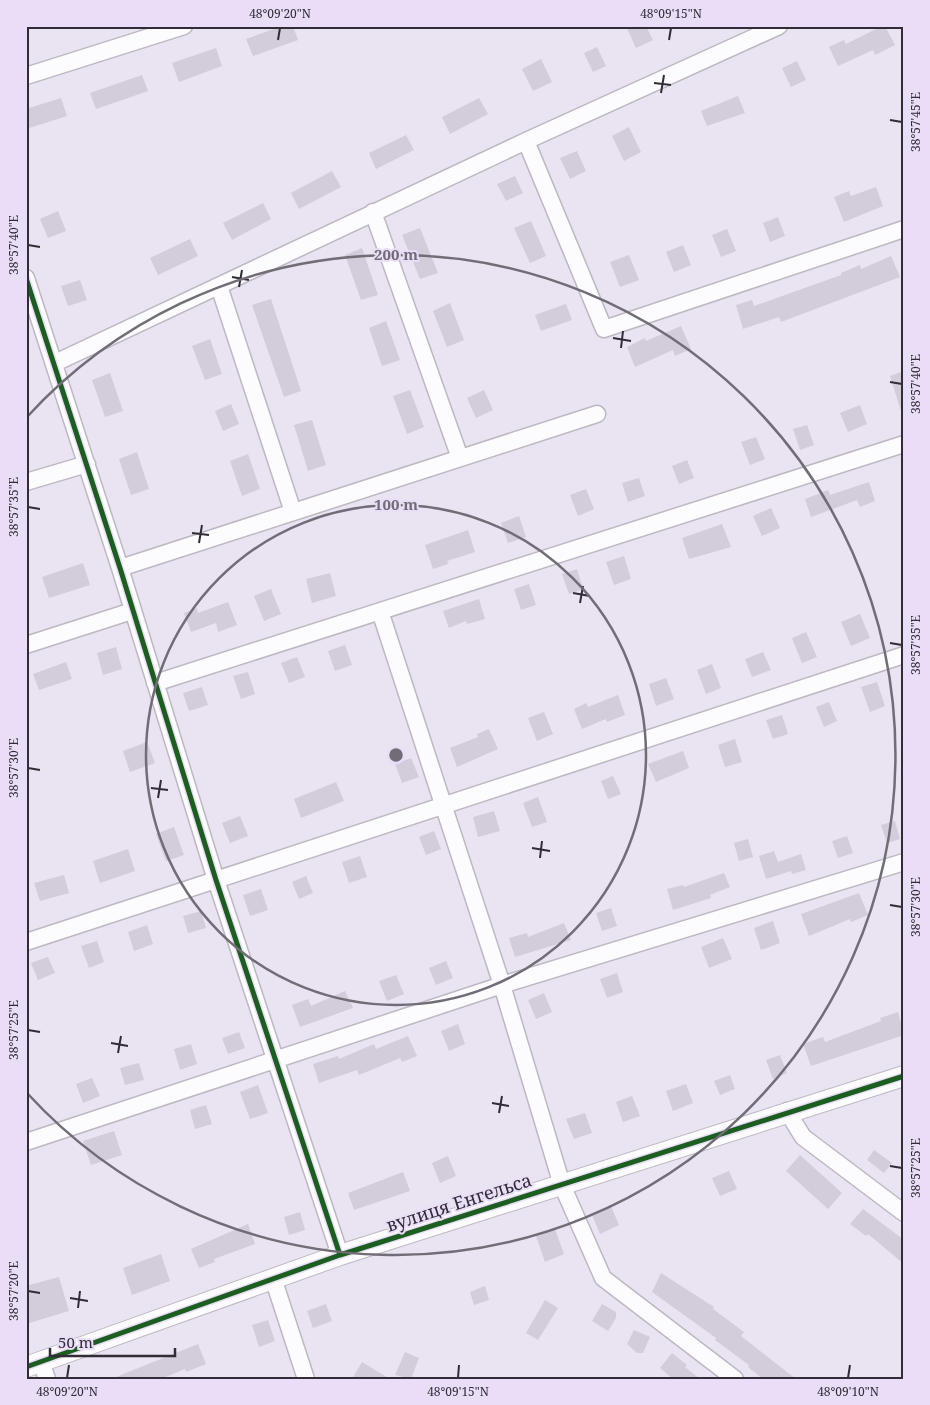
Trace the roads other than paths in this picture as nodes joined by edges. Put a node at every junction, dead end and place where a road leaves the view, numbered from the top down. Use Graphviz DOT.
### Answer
graph roads {
  1 [pos="184,26"];
  2 [pos="779,26"];
  3 [pos="26,76"];
  4 [pos="526,140"];
  5 [pos="374,212"];
  6 [pos="904,229"];
  7 [pos="26,278"];
  8 [pos="219,286"];
  9 [pos="55,363"];
  10 [pos="597,414"];
  11 [pos="904,444"];
  12 [pos="460,458"];
  13 [pos="87,464"];
  14 [pos="26,482"];
  15 [pos="293,512"];
  16 [pos="120,568"];
  17 [pos="132,611"];
  18 [pos="380,611"];
  19 [pos="26,645"];
  20 [pos="904,656"];
  21 [pos="156,683"];
  22 [pos="444,805"];
  23 [pos="904,862"];
  24 [pos="216,880"];
  25 [pos="26,942"];
  26 [pos="502,985"];
  27 [pos="276,1061"];
  28 [pos="904,1076"];
  29 [pos="787,1111"];
  30 [pos="26,1142"];
  31 [pos="562,1184"];
  32 [pos="904,1214"];
  33 [pos="340,1255"];
  34 [pos="273,1278"];
  35 [pos="38,1369"];
  36 [pos="306,1379"];
  37 [pos="735,1379"];
  1 -- 3 [label="street"];
  2 -- 4 [label="street"];
  4 -- 5 [label="street"];
  4 -- 6 [label="street"];
  5 -- 8 [label="street"];
  5 -- 12 [label="street"];
  7 -- 9 [label="street"];
  8 -- 9 [label="street"];
  8 -- 15 [label="street"];
  9 -- 13 [label="street"];
  10 -- 12 [label="street"];
  11 -- 18 [label="street"];
  12 -- 15 [label="street"];
  13 -- 14 [label="street"];
  13 -- 16 [label="street"];
  15 -- 16 [label="street"];
  16 -- 17 [label="street"];
  17 -- 19 [label="street"];
  17 -- 21 [label="street"];
  18 -- 21 [label="street"];
  18 -- 22 [label="street"];
  20 -- 22 [label="street"];
  21 -- 24 [label="street"];
  22 -- 24 [label="street"];
  22 -- 26 [label="street"];
  23 -- 26 [label="street"];
  24 -- 25 [label="street"];
  24 -- 27 [label="street"];
  26 -- 27 [label="street"];
  26 -- 31 [label="street"];
  27 -- 30 [label="street"];
  27 -- 33 [label="street"];
  28 -- 29 [label="street, вулиця Енгельса"];
  29 -- 31 [label="street, вулиця Енгельса"];
  29 -- 32 [label="street"];
  31 -- 33 [label="street, вулиця Енгельса"];
  31 -- 37 [label="street"];
  33 -- 34 [label="street, вулиця Енгельса"];
  34 -- 35 [label="street, вулиця Енгельса"];
  34 -- 36 [label="street"];
}
